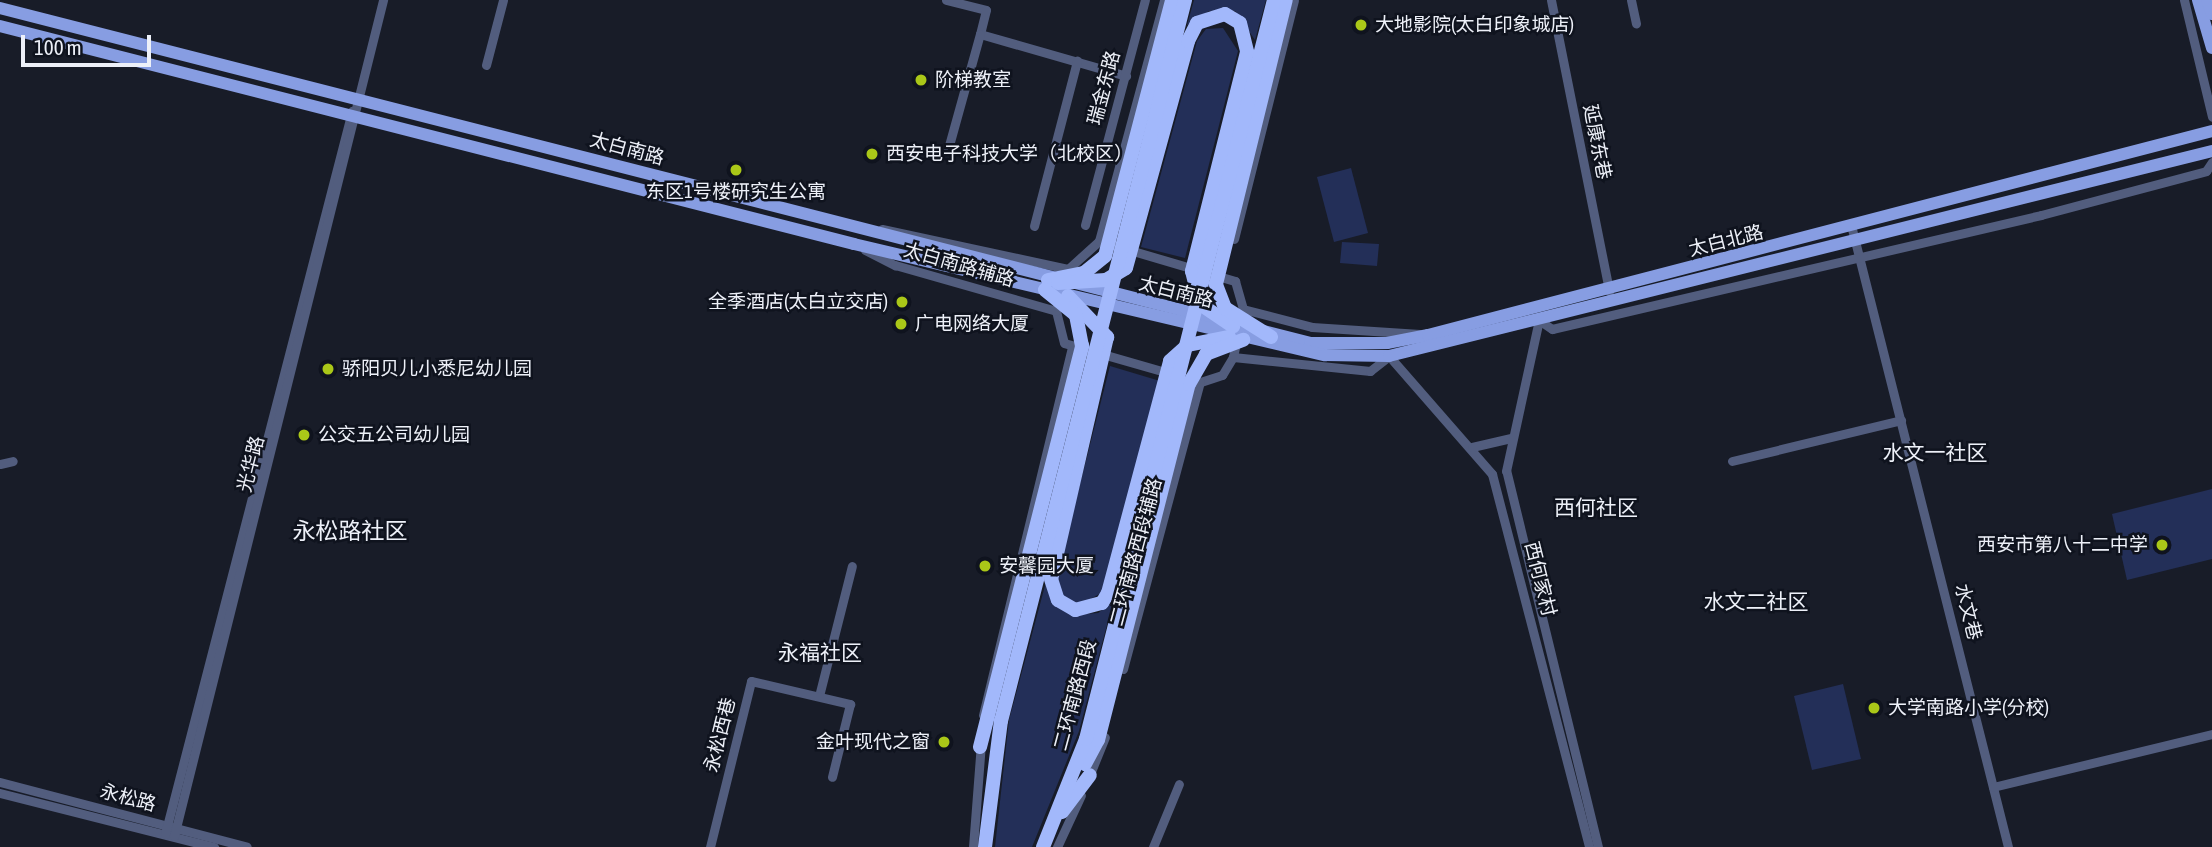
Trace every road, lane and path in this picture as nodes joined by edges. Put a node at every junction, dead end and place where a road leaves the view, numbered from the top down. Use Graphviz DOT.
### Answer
graph roads {
  1 [pos="383,0"];
  2 [pos="503,0"];
  3 [pos="946,0"];
  4 [pos="1145,0"];
  5 [pos="1164,0"];
  6 [pos="1172,0"];
  7 [pos="1185,0"];
  8 [pos="1274,0"];
  9 [pos="1286,0"];
  10 [pos="1294,0"];
  11 [pos="1551,0"];
  12 [pos="1631,0"];
  13 [pos="2184,0"];
  14 [pos="2198,0"];
  15 [pos="2207,0"];
  16 [pos="0,8"];
  17 [pos="2212,14"];
  18 [pos="1636,23"];
  19 [pos="0,26"];
  20 [pos="980,34"];
  21 [pos="2212,48"];
  22 [pos="1185,54"];
  23 [pos="1077,61"];
  24 [pos="1245,64"];
  25 [pos="486,65"];
  26 [pos="1167,70"];
  27 [pos="1126,76"];
  28 [pos="1250,89"];
  29 [pos="1174,93"];
  30 [pos="357,100"];
  31 [pos="354,115"];
  32 [pos="1231,117"];
  33 [pos="2212,117"];
  34 [pos="2212,131"];
  35 [pos="948,149"];
  36 [pos="2212,151"];
  37 [pos="2212,162"];
  38 [pos="1085,225"];
  39 [pos="1034,226"];
  40 [pos="859,229"];
  41 [pos="1852,229"];
  42 [pos="1099,242"];
  43 [pos="854,244"];
  44 [pos="1857,249"];
  45 [pos="910,251"];
  46 [pos="1068,269"];
  47 [pos="1225,275"];
  48 [pos="1050,284"];
  49 [pos="1609,291"];
  50 [pos="1068,296"];
  51 [pos="1243,309"];
  52 [pos="1056,311"];
  53 [pos="1539,320"];
  54 [pos="1237,333"];
  55 [pos="1428,335"];
  56 [pos="1271,337"];
  57 [pos="1072,346"];
  58 [pos="1388,356"];
  59 [pos="1233,357"];
  60 [pos="1200,382"];
  61 [pos="1901,420"];
  62 [pos="1511,438"];
  63 [pos="1472,447"];
  64 [pos="13,461"];
  65 [pos="1732,461"];
  66 [pos="0,464"];
  67 [pos="1065,514"];
  68 [pos="1128,516"];
  69 [pos="1049,528"];
  70 [pos="1133,549"];
  71 [pos="1054,556"];
  72 [pos="852,566"];
  73 [pos="1114,576"];
  74 [pos="818,696"];
  75 [pos="2212,734"];
  76 [pos="1092,739"];
  77 [pos="981,747"];
  78 [pos="1090,775"];
  79 [pos="832,777"];
  80 [pos="0,782"];
  81 [pos="1179,784"];
  82 [pos="1993,787"];
  83 [pos="0,793"];
  84 [pos="1051,827"];
  85 [pos="171,831"];
  86 [pos="214,847"];
  87 [pos="247,847"];
  88 [pos="709,847"];
  89 [pos="973,847"];
  90 [pos="985,847"];
  91 [pos="1043,847"];
  92 [pos="1057,847"];
  93 [pos="1153,847"];
  94 [pos="1589,847"];
  95 [pos="1598,847"];
  96 [pos="2008,847"];
  1 -- 30 [label="street, 光华路"];
  2 -- 25 [label="street"];
  3 -- 20 [label="street"];
  4 -- 27 [label="street, 瑞金东路"];
  5 -- 42 [label="street"];
  6 -- 48 [label="highway"];
  7 -- 26 [label="highway"];
  8 -- 28 [label="highway"];
  9 -- 56 [label="highway"];
  10 -- 47 [label="street"];
  11 -- 49 [label="street, 延康东巷"];
  12 -- 18 [label="street"];
  13 -- 33 [label="street"];
  14 -- 21 [label="main road"];
  15 -- 17 [label="main road"];
  16 -- 30 [label="main road, 太白南路"];
  19 -- 31 [label="main road, 太白南路"];
  20 -- 23 [label="street"];
  20 -- 35 [label="street"];
  22 -- 24 [label="highway"];
  22 -- 26 [label="highway"];
  22 -- 29 [label="highway"];
  23 -- 27 [label="street"];
  23 -- 39 [label="street"];
  24 -- 28 [label="highway"];
  24 -- 32 [label="highway"];
  26 -- 29 [label="highway"];
  26 -- 69 [label="highway"];
  27 -- 38 [label="street, 瑞金东路"];
  28 -- 32 [label="highway"];
  28 -- 70 [label="highway, 二环南路西段"];
  29 -- 48 [label="highway"];
  30 -- 31 [label="street, 光华路"];
  30 -- 40 [label="main road, 太白南路"];
  31 -- 43 [label="main road, 太白南路"];
  31 -- 85 [label="street, 光华路"];
  32 -- 54 [label="highway"];
  34 -- 41 [label="main road, 太白北路"];
  36 -- 44 [label="main road, 太白北路"];
  37 -- 44 [label="street"];
  40 -- 45 [label="main road, 太白南路"];
  40 -- 46 [label="street, 太白南路辅路"];
  41 -- 44 [label="street, 水文巷"];
  41 -- 49 [label="main road, 太白北路"];
  42 -- 46 [label="street"];
  42 -- 47 [label="street"];
  43 -- 45 [label="main road, 太白南路"];
  43 -- 52 [label="street, 太白南路辅路"];
  44 -- 53 [label="main road, 太白北路"];
  44 -- 61 [label="street, 水文巷"];
  45 -- 48 [label="main road, 太白南路"];
  46 -- 52 [label="street"];
  47 -- 51 [label="street"];
  48 -- 50 [label="main road, 太白南路"];
  48 -- 54 [label="main road, 太白南路"];
  48 -- 77 [label="highway"];
  49 -- 55 [label="main road, 太白北路"];
  50 -- 54 [label="main road, 太白南路"];
  50 -- 67 [label="highway"];
  51 -- 55 [label="street"];
  51 -- 59 [label="street"];
  52 -- 57 [label="street"];
  53 -- 58 [label="main road, 太白北路"];
  53 -- 62 [label="street, 西何家村"];
  54 -- 56 [label="main road, 太白北路"];
  54 -- 58 [label="main road, 太白北路"];
  54 -- 68 [label="highway"];
  54 -- 76 [label="highway"];
  55 -- 56 [label="main road, 太白北路"];
  57 -- 60 [label="street"];
  57 -- 77 [label="street"];
  58 -- 59 [label="street"];
  58 -- 63 [label="street, 西何家村"];
  59 -- 60 [label="street"];
  60 -- 78 [label="street, 二环南路西段辅路"];
  61 -- 65 [label="street"];
  61 -- 82 [label="street, 水文巷"];
  62 -- 63 [label="street"];
  62 -- 95 [label="street, 西何家村"];
  63 -- 94 [label="street, 西何家村"];
  64 -- 66 [label="street"];
  67 -- 69 [label="highway"];
  67 -- 71 [label="highway"];
  68 -- 70 [label="highway"];
  68 -- 73 [label="highway"];
  69 -- 71 [label="highway"];
  69 -- 90 [label="highway"];
  70 -- 73 [label="highway"];
  70 -- 76 [label="highway, 二环南路西段"];
  71 -- 73 [label="highway"];
  72 -- 74 [label="street"];
  74 -- 79 [label="street, 永松西巷"];
  74 -- 88 [label="street, 永松西巷"];
  75 -- 82 [label="street"];
  76 -- 84 [label="highway, 二环南路西段"];
  77 -- 89 [label="street"];
  78 -- 84 [label="highway"];
  78 -- 92 [label="street, 二环南路西段辅路"];
  80 -- 85 [label="street, 永松路"];
  81 -- 93 [label="street"];
  82 -- 96 [label="street, 水文巷"];
  83 -- 85 [label="street, 永松路"];
  84 -- 91 [label="highway, 二环南路西段"];
  85 -- 86 [label="street, 永松路"];
  85 -- 87 [label="street, 永松路"];
}
